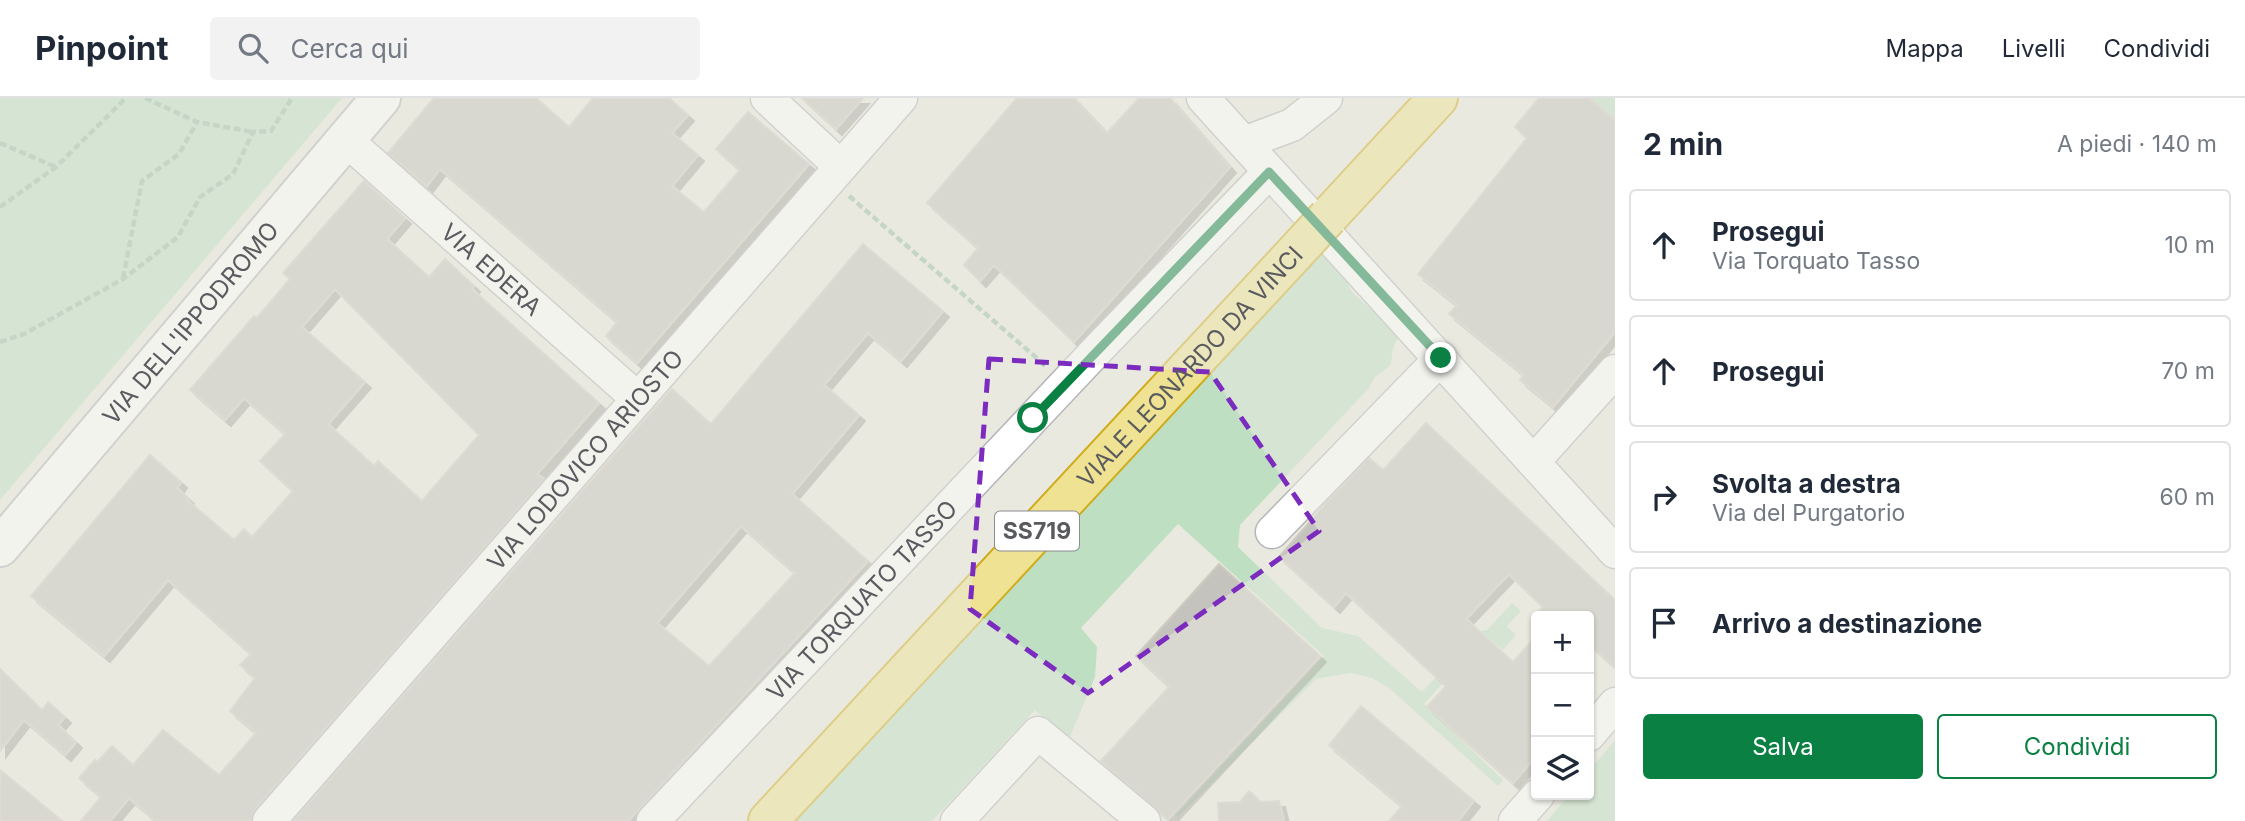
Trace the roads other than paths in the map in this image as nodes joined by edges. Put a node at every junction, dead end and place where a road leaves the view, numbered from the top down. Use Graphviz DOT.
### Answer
graph roads {
  1 [pos="381,98"];
  2 [pos="767,98"];
  3 [pos="901,98"];
  4 [pos="1203,98"];
  5 [pos="1326,98"];
  6 [pos="1438,98"];
  7 [pos="345,139"];
  8 [pos="1244,143"];
  9 [pos="1269,172"];
  10 [pos="841,178"];
  11 [pos="1441,358"];
  12 [pos="1615,371"];
  13 [pos="639,399"];
  14 [pos="1534,461"];
  15 [pos="1272,532"];
  16 [pos="0,547"];
  17 [pos="1615,552"];
  18 [pos="1615,704"];
  19 [pos="1594,729"];
  20 [pos="1534,800"];
  21 [pos="269,821"];
  22 [pos="653,821"];
  23 [pos="768,821"];
  24 [pos="957,821"];
  25 [pos="1144,821"];
  26 [pos="1515,821"];
  1 -- 7 [label="street, VIA DELL'IPPODROMO"];
  2 -- 10 [label="street"];
  3 -- 10 [label="street, VIA LODOVICO ARIOSTO"];
  4 -- 8 [label="street"];
  5 -- 8 [label="street"];
  6 -- 23 [label="highway, VIALE LEONARDO DA VINCI / SS719"];
  7 -- 13 [label="street, VIA EDERA"];
  7 -- 16 [label="street, VIA DELL'IPPODROMO"];
  8 -- 9 [label="street"];
  9 -- 11 [label="street"];
  9 -- 22 [label="street, VIA TORQUATO TASSO"];
  10 -- 13 [label="street, VIA LODOVICO ARIOSTO"];
  11 -- 14 [label="street"];
  11 -- 15 [label="street"];
  12 -- 14 [label="street"];
  13 -- 21 [label="street, VIA LODOVICO ARIOSTO"];
  14 -- 17 [label="street"];
  18 -- 19 [label="street"];
  20 -- 26 [label="street"];
  24 -- 25 [label="street"];
}
